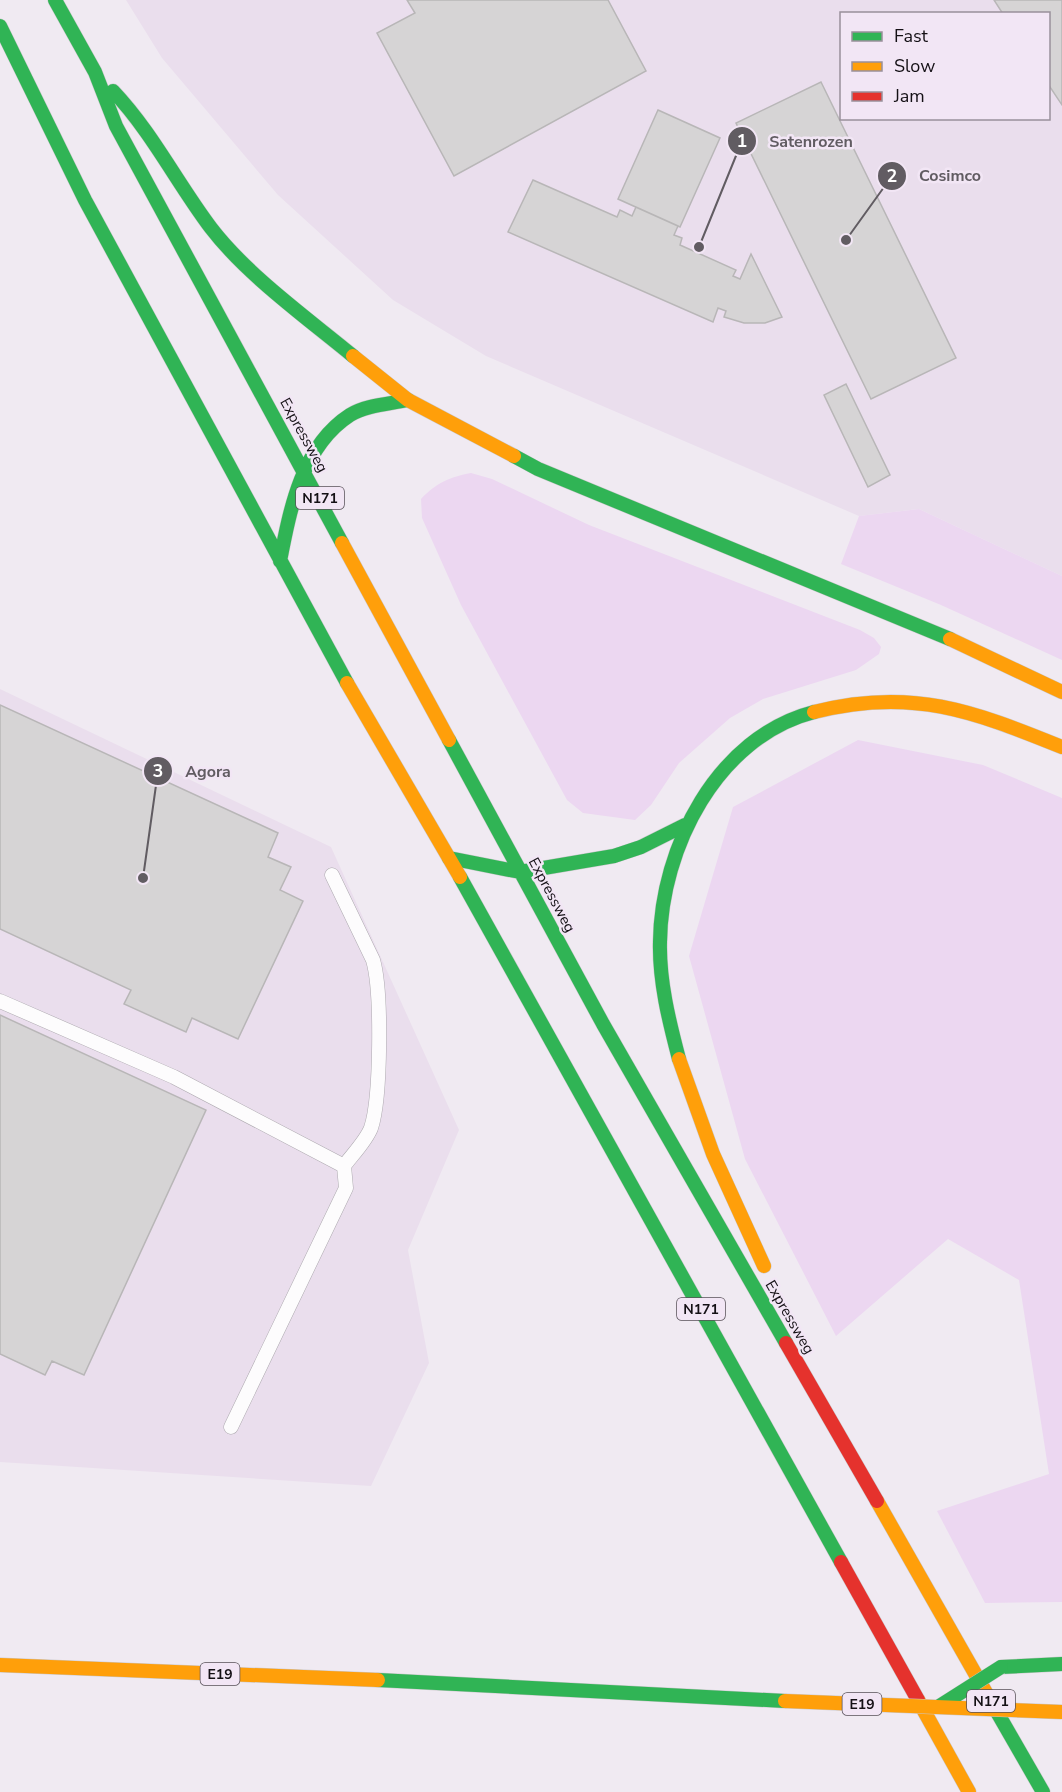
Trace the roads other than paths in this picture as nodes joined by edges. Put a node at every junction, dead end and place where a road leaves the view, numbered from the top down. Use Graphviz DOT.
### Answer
graph roads {
  1 [pos="55,0"];
  2 [pos="0,26"];
  3 [pos="95,72"];
  4 [pos="408,400"];
  5 [pos="305,470"];
  6 [pos="280,561"];
  7 [pos="1062,692"];
  8 [pos="1062,747"];
  9 [pos="685,825"];
  10 [pos="449,858"];
  11 [pos="520,872"];
  12 [pos="332,875"];
  13 [pos="0,1001"];
  14 [pos="344,1166"];
  15 [pos="772,1283"];
  16 [pos="781,1304"];
  17 [pos="806,1378"];
  18 [pos="231,1426"];
  19 [pos="1062,1664"];
  20 [pos="0,1665"];
  21 [pos="938,1707"];
  22 [pos="1062,1712"];
  23 [pos="969,1792"];
  24 [pos="1043,1792"];
  1 -- 3 [label="highway, Expressweg / N171"];
  2 -- 6 [label="highway, N171"];
  3 -- 4 [label="highway"];
  3 -- 5 [label="highway, Expressweg / N171"];
  4 -- 5 [label="highway"];
  4 -- 7 [label="highway"];
  5 -- 6 [label="highway"];
  5 -- 11 [label="highway, Expressweg / N171"];
  6 -- 10 [label="highway, N171"];
  8 -- 9 [label="highway"];
  9 -- 11 [label="highway"];
  9 -- 15 [label="highway"];
  10 -- 11 [label="highway"];
  10 -- 23 [label="highway, N171"];
  11 -- 17 [label="highway, Expressweg / N171"];
  12 -- 14 [label="lane"];
  13 -- 14 [label="lane"];
  14 -- 18 [label="lane"];
  16 -- 17 [label="highway"];
  17 -- 24 [label="highway, Expressweg / N171"];
  19 -- 21 [label="highway, bridge"];
  20 -- 21 [label="highway, E19, bridge"];
  21 -- 22 [label="highway, E19, bridge"];
}
